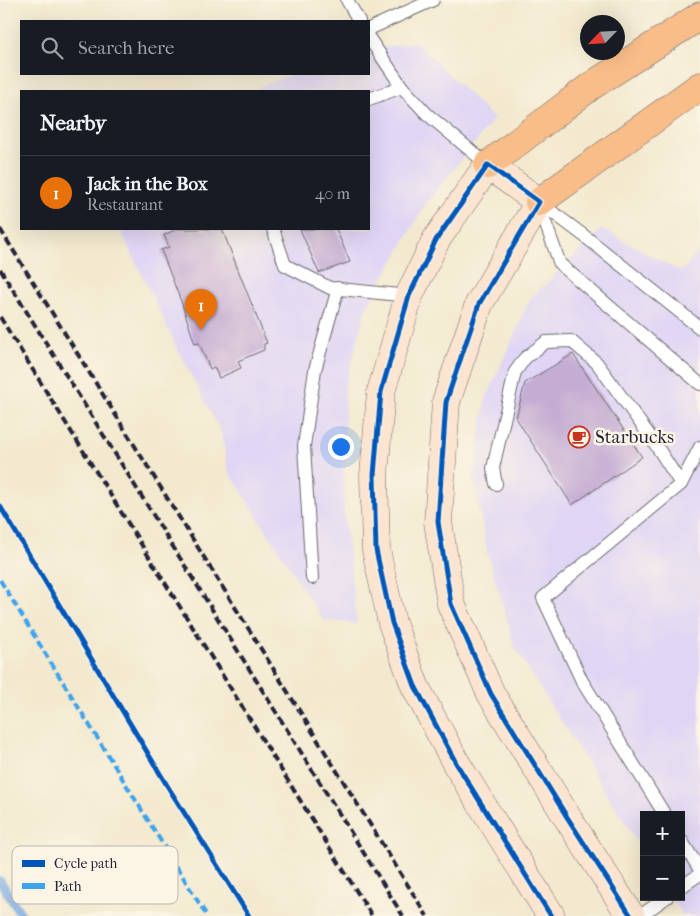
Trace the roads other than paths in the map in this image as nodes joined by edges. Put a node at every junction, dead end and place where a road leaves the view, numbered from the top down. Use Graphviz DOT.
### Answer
graph roads {
  1 [pos="347,0"];
  2 [pos="433,0"];
  3 [pos="700,16"];
  4 [pos="358,20"];
  5 [pos="370,28"];
  6 [pos="370,40"];
  7 [pos="700,86"];
  8 [pos="402,88"];
  9 [pos="370,99"];
  10 [pos="488,165"];
  11 [pos="539,202"];
  12 [pos="273,230"];
  13 [pos="338,288"];
  14 [pos="409,296"];
  15 [pos="700,328"];
  16 [pos="700,384"];
  17 [pos="700,447"];
  18 [pos="496,484"];
  19 [pos="681,484"];
  20 [pos="312,578"];
  21 [pos="663,811"];
  22 [pos="685,846"];
  23 [pos="700,870"];
  24 [pos="700,874"];
  25 [pos="685,884"];
  26 [pos="661,901"];
  27 [pos="551,916"];
  28 [pos="631,916"];
  29 [pos="640,916"];
  1 -- 4 [label="lane"];
  2 -- 5 [label="lane"];
  3 -- 10 [label="highway"];
  6 -- 8 [label="lane"];
  7 -- 11 [label="highway"];
  8 -- 9 [label="lane"];
  8 -- 10 [label="lane"];
  10 -- 11 [label="street"];
  10 -- 14 [label="street"];
  11 -- 15 [label="lane"];
  11 -- 16 [label="lane"];
  11 -- 28 [label="street"];
  12 -- 13 [label="lane"];
  13 -- 14 [label="lane"];
  13 -- 20 [label="lane"];
  14 -- 27 [label="street"];
  17 -- 19 [label="lane"];
  18 -- 19 [label="lane"];
  19 -- 21 [label="lane"];
  22 -- 23 [label="lane"];
  24 -- 25 [label="lane"];
  26 -- 29 [label="lane"];
}
